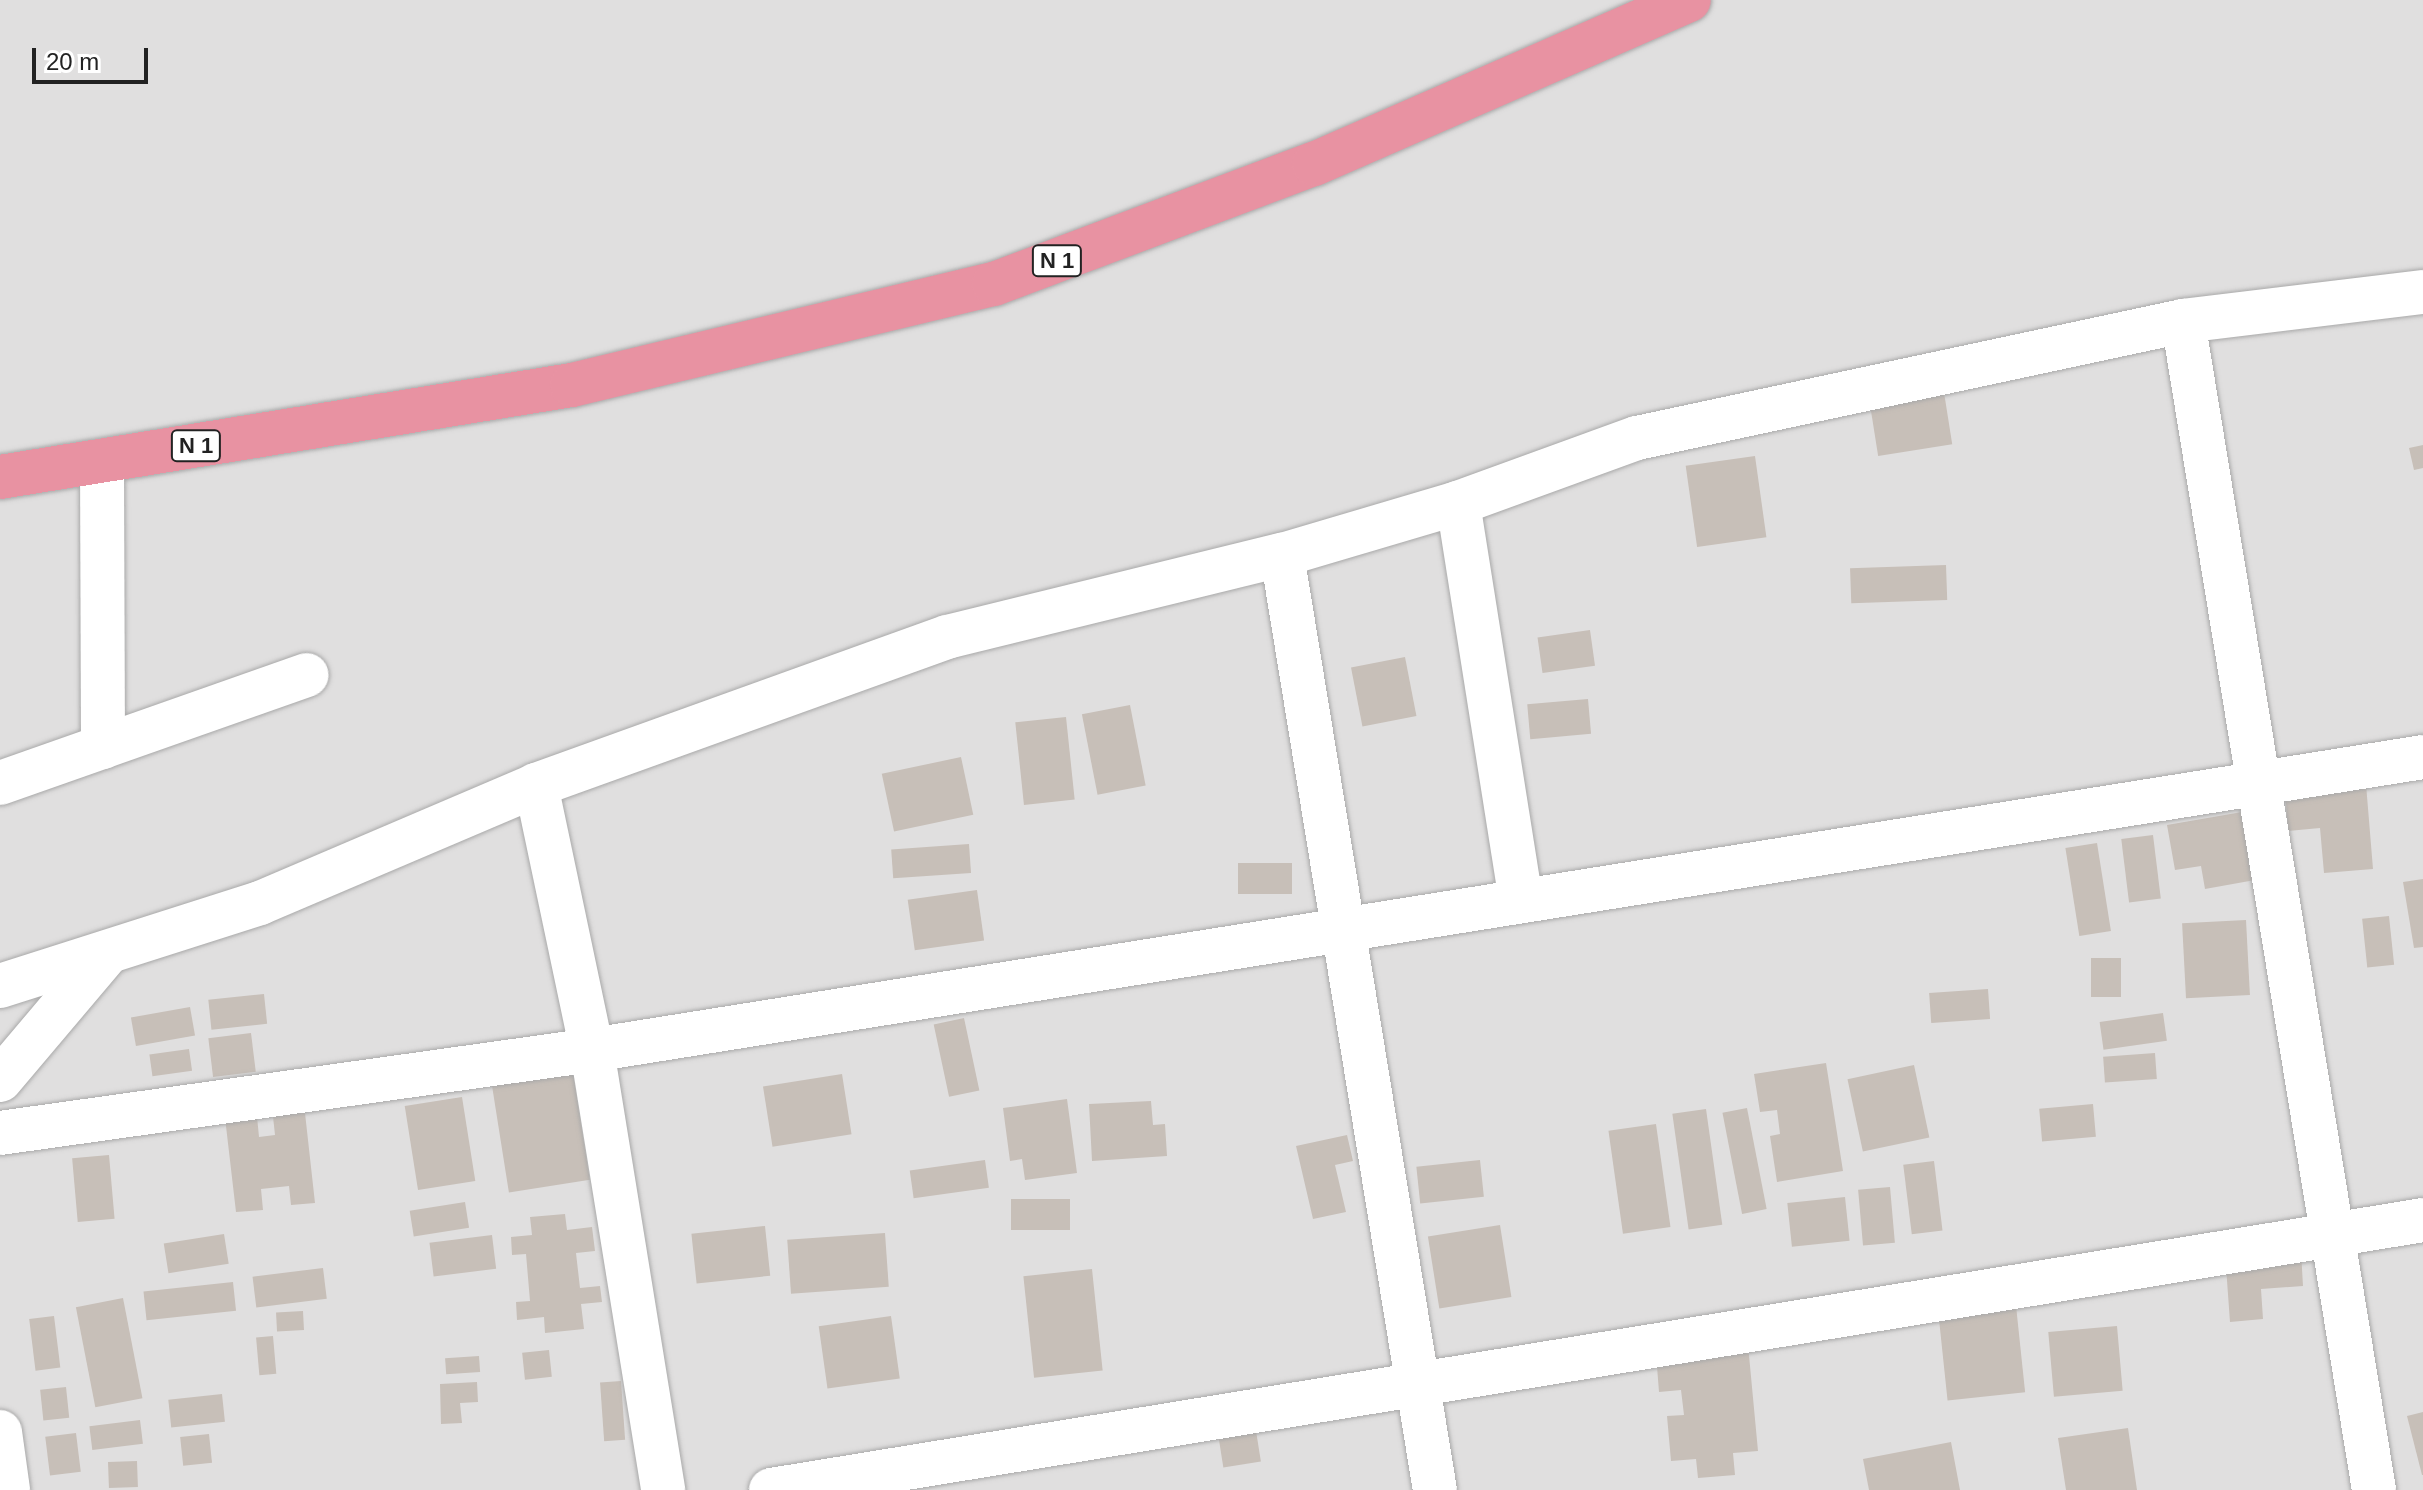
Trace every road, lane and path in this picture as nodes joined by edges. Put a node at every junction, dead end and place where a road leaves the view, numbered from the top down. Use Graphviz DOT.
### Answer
graph roads {
  1 [pos="1689,0"];
  2 [pos="2423,292"];
  3 [pos="2183,321"];
  4 [pos="102,461"];
  5 [pos="0,477"];
  6 [pos="1458,503"];
  7 [pos="1282,555"];
  8 [pos="307,675"];
  9 [pos="103,747"];
  10 [pos="2423,757"];
  11 [pos="0,783"];
  12 [pos="2257,783"];
  13 [pos="536,785"];
  14 [pos="1521,901"];
  15 [pos="1343,930"];
  16 [pos="108,952"];
  17 [pos="0,986"];
  18 [pos="592,1050"];
  19 [pos="0,1080"];
  20 [pos="0,1133"];
  21 [pos="2423,1220"];
  22 [pos="2331,1235"];
  23 [pos="1417,1384"];
  24 [pos="0,1432"];
  25 [pos="8,1490"];
  26 [pos="663,1490"];
  27 [pos="771,1490"];
  28 [pos="1435,1490"];
  29 [pos="2374,1490"];
  1 -- 4 [label="highway, N 1"];
  2 -- 3 [label="street"];
  3 -- 6 [label="street"];
  3 -- 12 [label="street"];
  4 -- 5 [label="highway, N 1"];
  4 -- 9 [label="street"];
  6 -- 7 [label="street"];
  6 -- 14 [label="street"];
  7 -- 13 [label="street"];
  7 -- 15 [label="street"];
  8 -- 9 [label="street"];
  9 -- 11 [label="street"];
  10 -- 12 [label="street"];
  12 -- 14 [label="street"];
  12 -- 22 [label="street"];
  13 -- 16 [label="street"];
  13 -- 18 [label="street"];
  14 -- 15 [label="street"];
  15 -- 18 [label="street"];
  15 -- 23 [label="street"];
  16 -- 17 [label="street"];
  16 -- 19 [label="street"];
  18 -- 20 [label="street"];
  18 -- 26 [label="street"];
  21 -- 22 [label="street"];
  22 -- 23 [label="street"];
  22 -- 29 [label="street"];
  23 -- 27 [label="street"];
  23 -- 28 [label="street"];
  24 -- 25 [label="street"];
}
